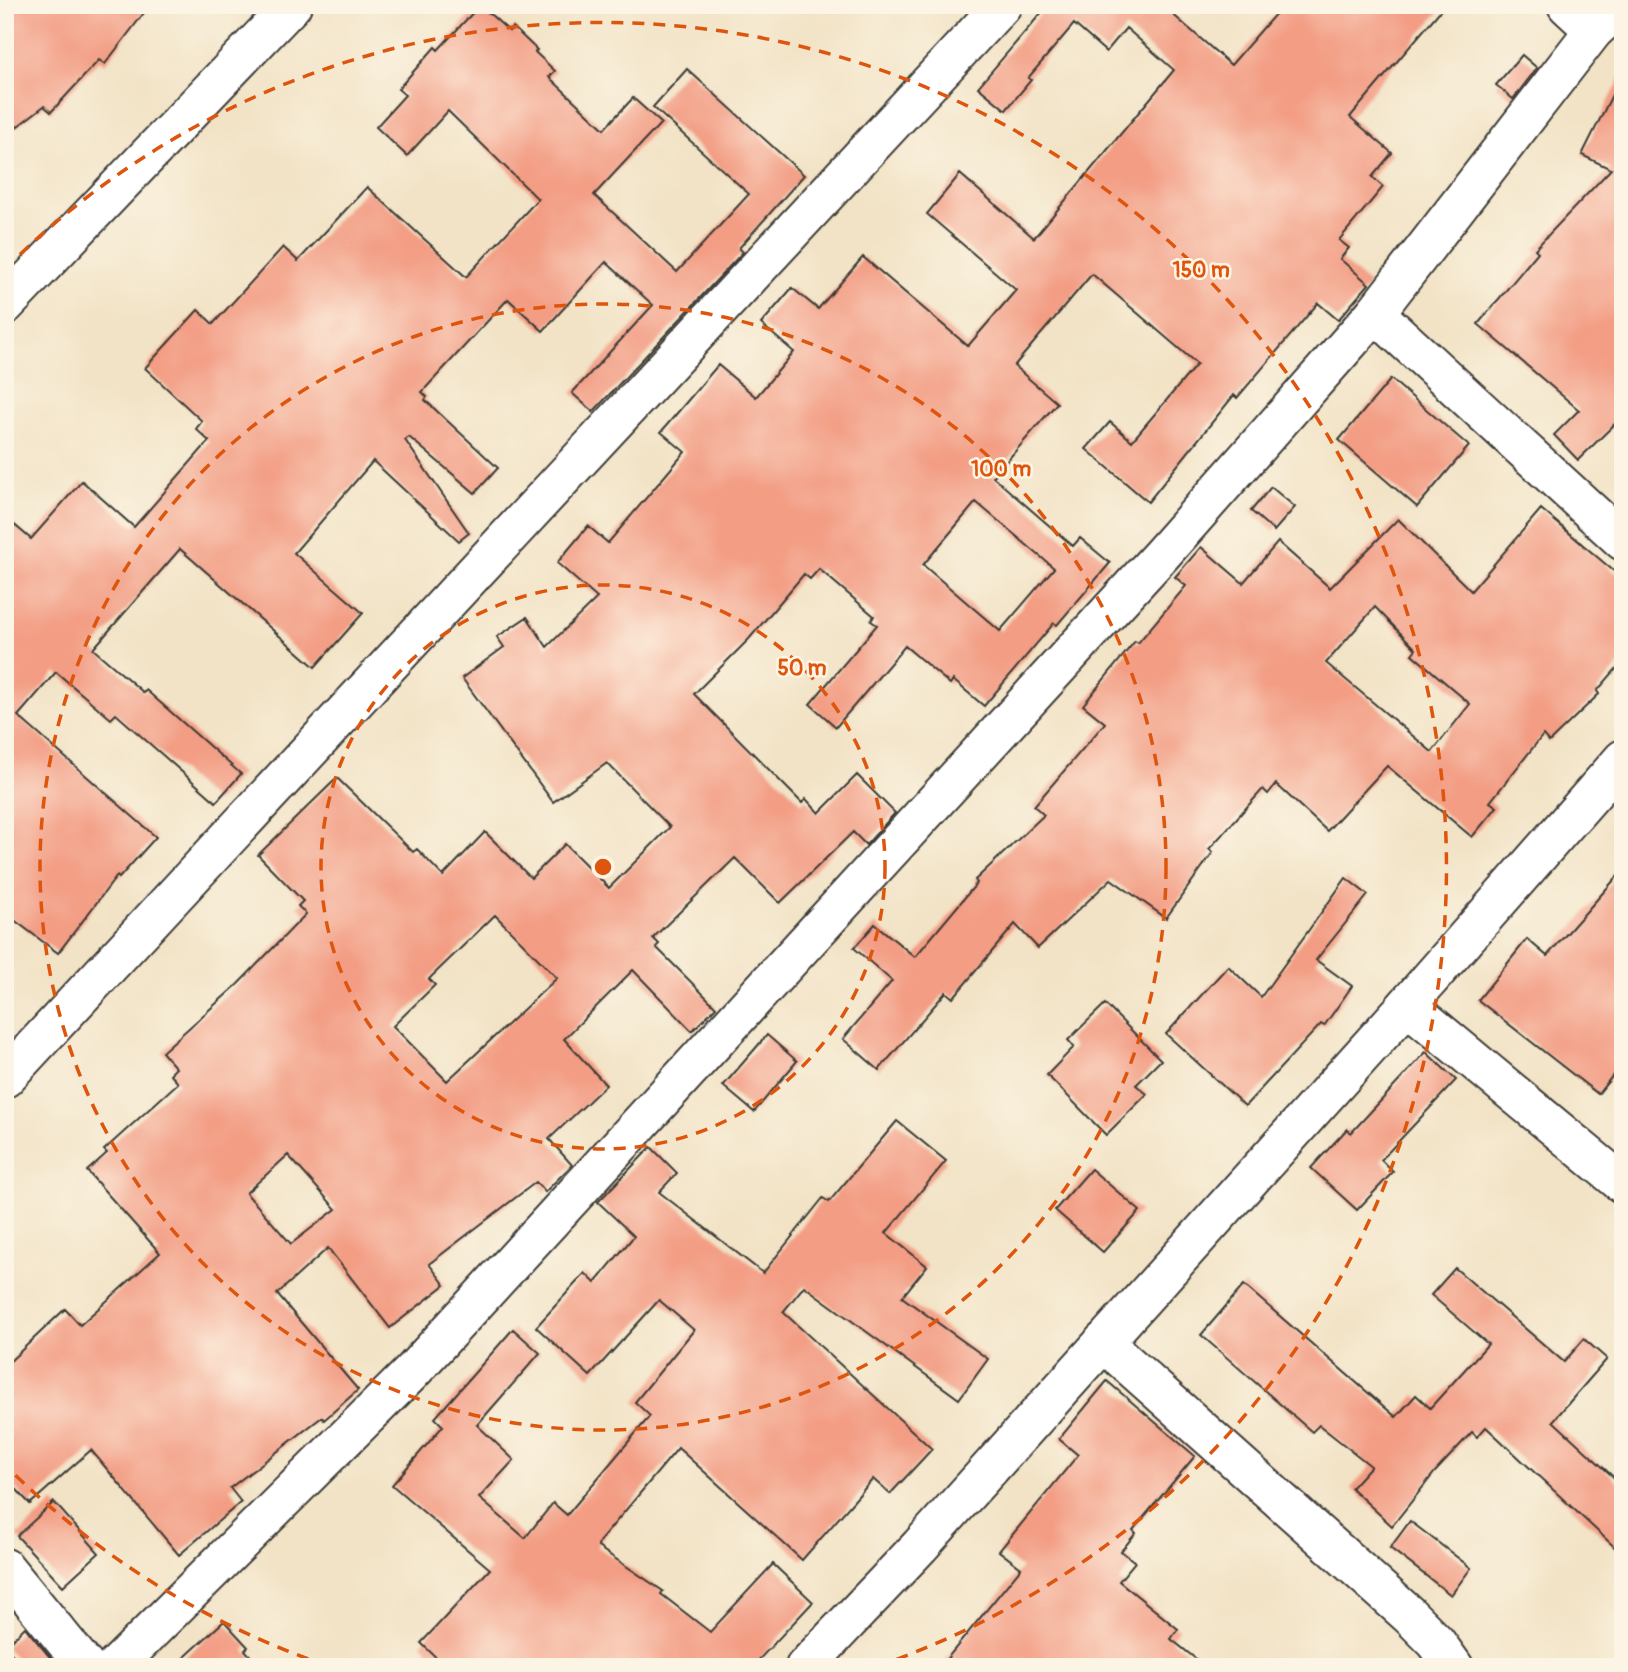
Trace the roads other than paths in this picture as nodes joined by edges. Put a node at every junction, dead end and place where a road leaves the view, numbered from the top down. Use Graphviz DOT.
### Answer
graph roads {
  1 [pos="292,5"];
  2 [pos="1002,5"];
  3 [pos="1594,13"];
  4 [pos="5,305"];
  5 [pos="1375,313"];
  6 [pos="1623,541"];
  7 [pos="1623,759"];
  8 [pos="1406,1005"];
  9 [pos="5,1078"];
  10 [pos="1623,1184"];
  11 [pos="1103,1342"];
  12 [pos="5,1568"];
  13 [pos="86,1667"];
  14 [pos="115,1667"];
  15 [pos="805,1667"];
  16 [pos="1454,1667"];
  1 -- 4 [label="street"];
  2 -- 9 [label="street"];
  3 -- 5 [label="street"];
  5 -- 6 [label="street"];
  5 -- 14 [label="street"];
  7 -- 8 [label="street"];
  8 -- 10 [label="street"];
  8 -- 11 [label="street"];
  11 -- 15 [label="street"];
  11 -- 16 [label="street"];
  12 -- 13 [label="street"];
}
